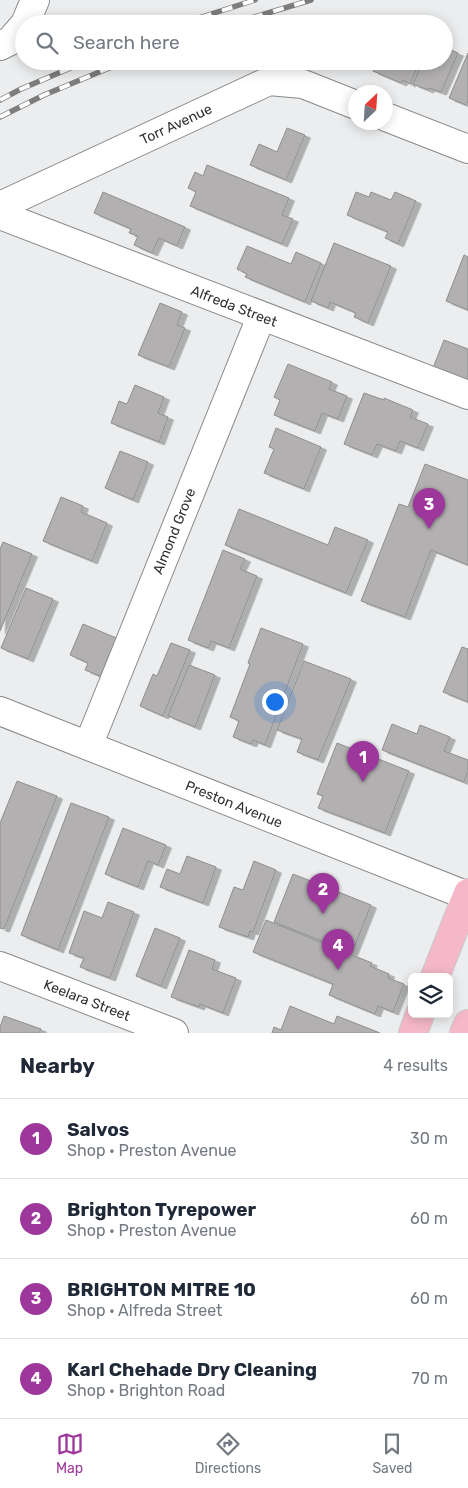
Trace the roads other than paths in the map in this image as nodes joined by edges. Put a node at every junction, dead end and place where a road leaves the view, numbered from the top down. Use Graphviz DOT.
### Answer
graph roads {
  1 [pos="35,0"];
  2 [pos="28,15"];
  3 [pos="15,35"];
  4 [pos="0,46"];
  5 [pos="348,102"];
  6 [pos="393,120"];
  7 [pos="468,149"];
  8 [pos="0,206"];
  9 [pos="0,215"];
  10 [pos="261,316"];
  11 [pos="468,395"];
  12 [pos="0,711"];
  13 [pos="88,746"];
  14 [pos="468,895"];
  15 [pos="0,966"];
  16 [pos="437,973"];
  17 [pos="419,1018"];
  18 [pos="468,1024"];
  19 [pos="174,1033"];
  20 [pos="413,1033"];
  21 [pos="464,1033"];
  1 -- 2 [label="street"];
  3 -- 4 [label="street"];
  5 -- 8 [label="street, Torr Avenue"];
  6 -- 7 [label="street"];
  9 -- 10 [label="street, Alfreda Street"];
  10 -- 11 [label="street, Alfreda Street"];
  10 -- 13 [label="street, Almond Grove"];
  12 -- 13 [label="street, Preston Avenue"];
  13 -- 14 [label="street, Preston Avenue"];
  14 -- 16 [label="main road"];
  15 -- 19 [label="street, Keelara Street"];
  17 -- 20 [label="main road"];
  18 -- 21 [label="main road"];
}
